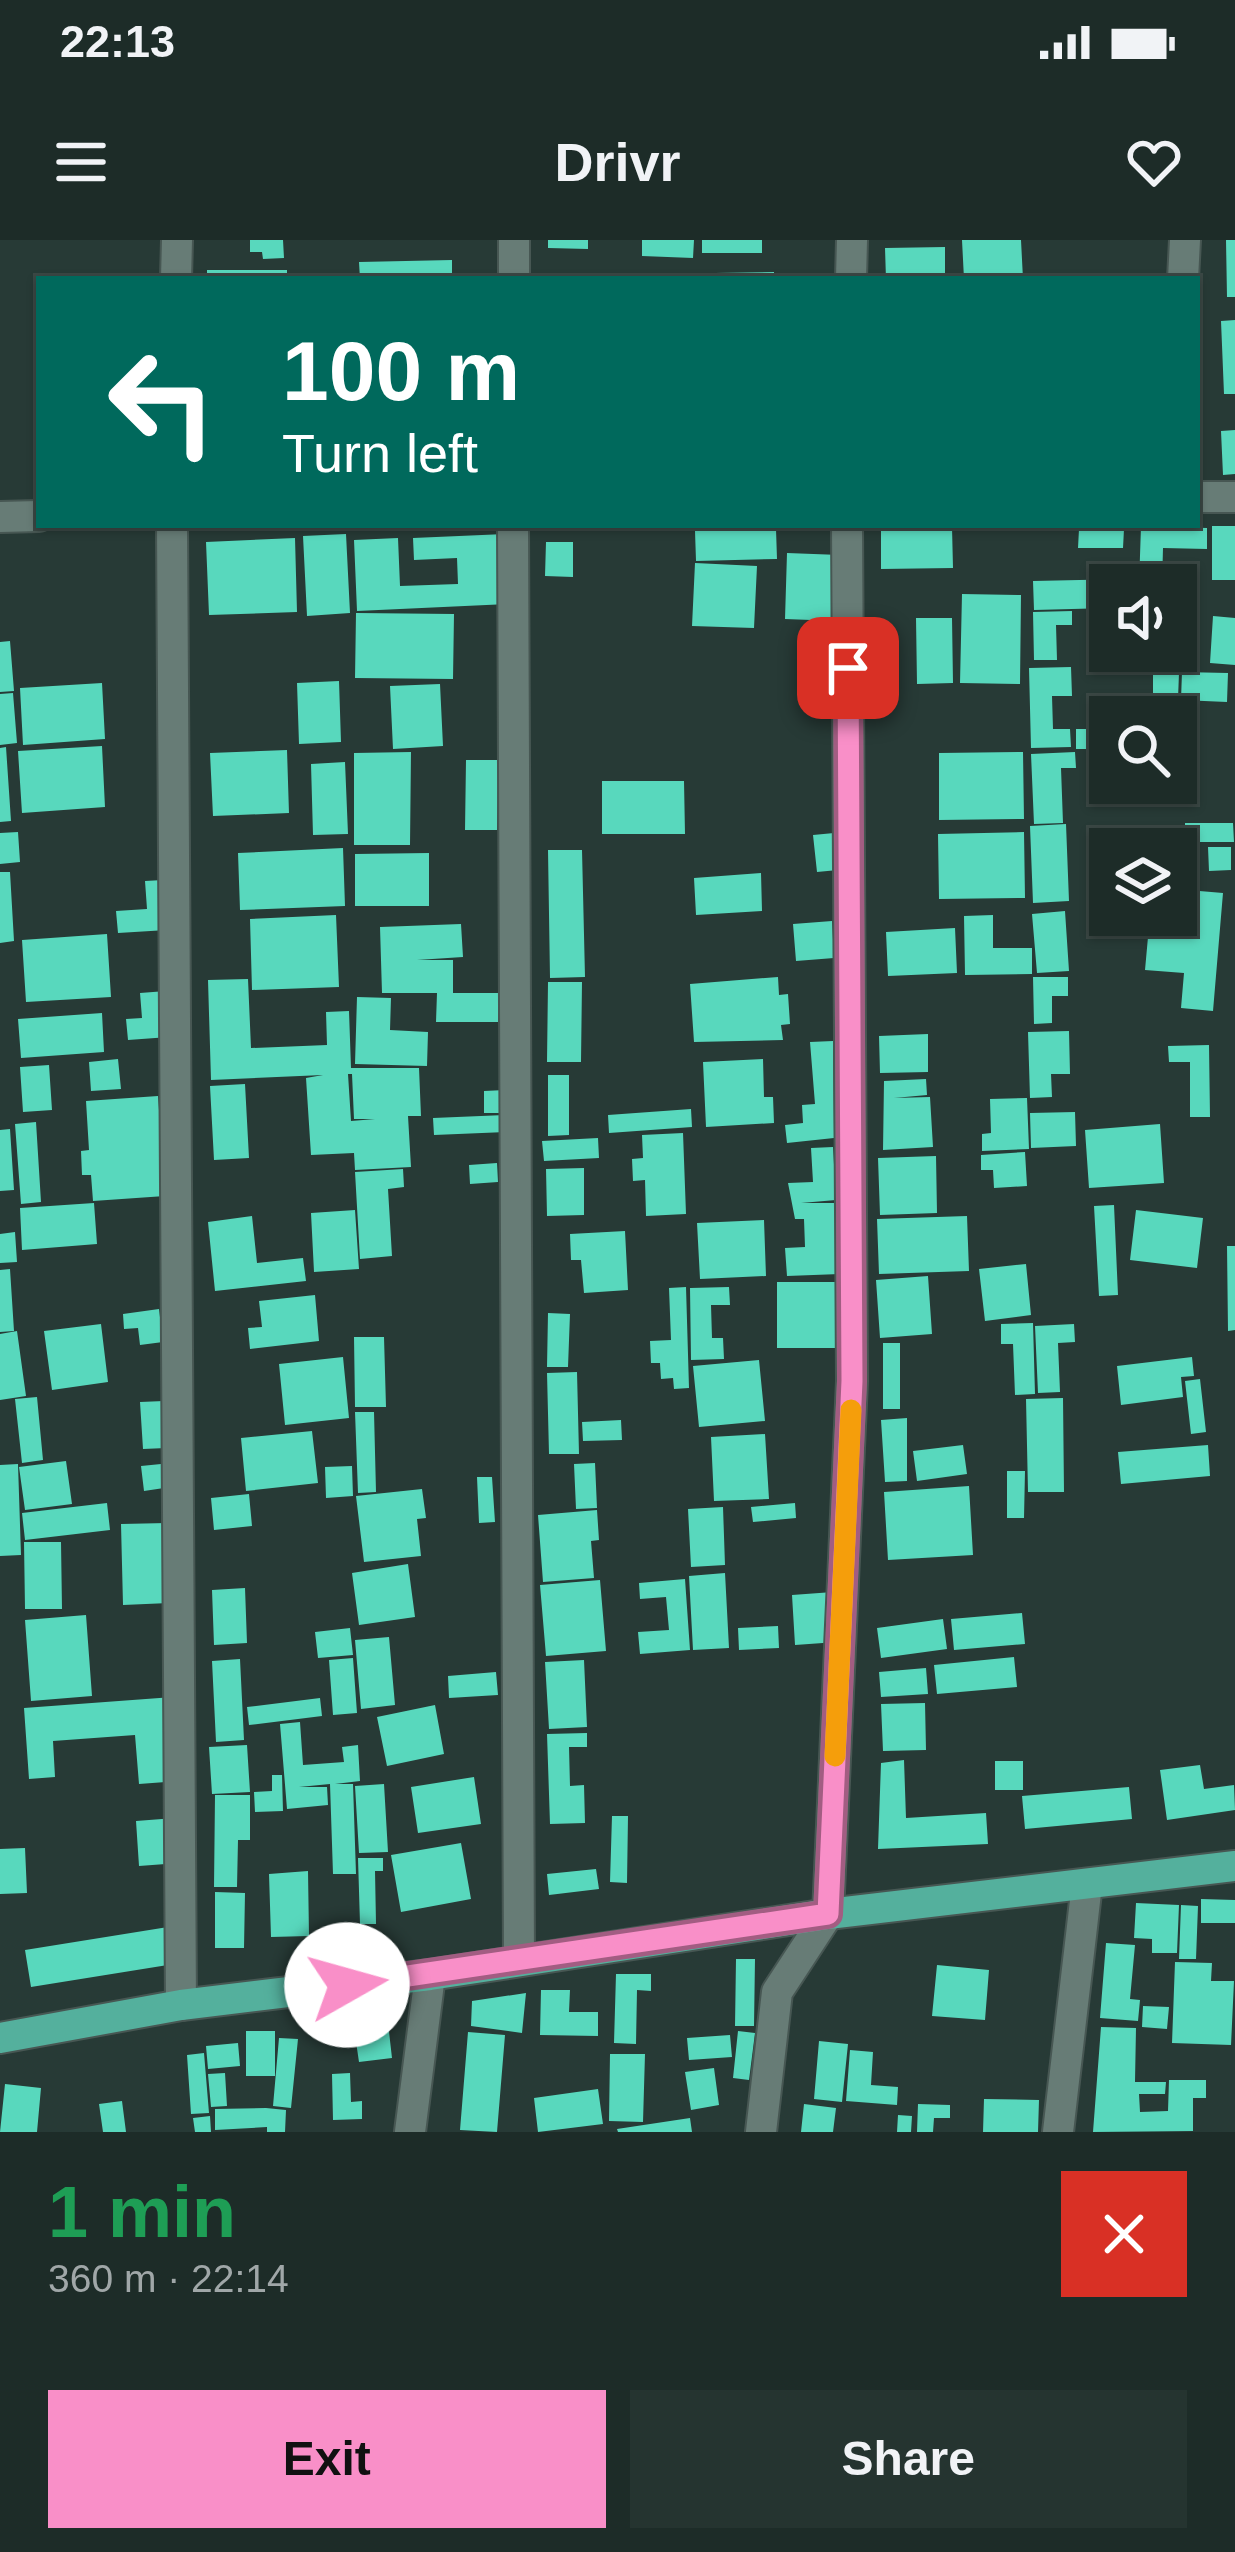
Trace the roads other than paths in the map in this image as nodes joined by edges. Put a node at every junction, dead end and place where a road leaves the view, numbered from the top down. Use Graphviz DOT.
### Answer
graph roads {
  1 [pos="177,240"];
  2 [pos="514,240"];
  3 [pos="852,240"];
  4 [pos="1185,240"];
  5 [pos="176,276"];
  6 [pos="514,276"];
  7 [pos="851,276"];
  8 [pos="1183,276"];
  9 [pos="1200,497"];
  10 [pos="1235,497"];
  11 [pos="36,516"];
  12 [pos="0,517"];
  13 [pos="172,528"];
  14 [pos="513,528"];
  15 [pos="847,528"];
  16 [pos="1235,1866"];
  17 [pos="1087,1884"];
  18 [pos="828,1914"];
  19 [pos="519,1960"];
  20 [pos="430,1975"];
  21 [pos="181,2006"];
  22 [pos="0,2038"];
  23 [pos="410,2132"];
  24 [pos="760,2132"];
  25 [pos="1058,2132"];
  1 -- 5 [label="street"];
  2 -- 6 [label="street"];
  3 -- 7 [label="street"];
  4 -- 8 [label="street"];
  9 -- 10 [label="street"];
  11 -- 12 [label="street"];
  13 -- 21 [label="street"];
  14 -- 19 [label="street"];
  15 -- 18 [label="street"];
  16 -- 17 [label="main road"];
  17 -- 18 [label="main road"];
  17 -- 25 [label="street"];
  18 -- 19 [label="main road"];
  18 -- 24 [label="street"];
  19 -- 20 [label="main road"];
  20 -- 21 [label="main road"];
  20 -- 23 [label="street"];
  21 -- 22 [label="main road"];
}
